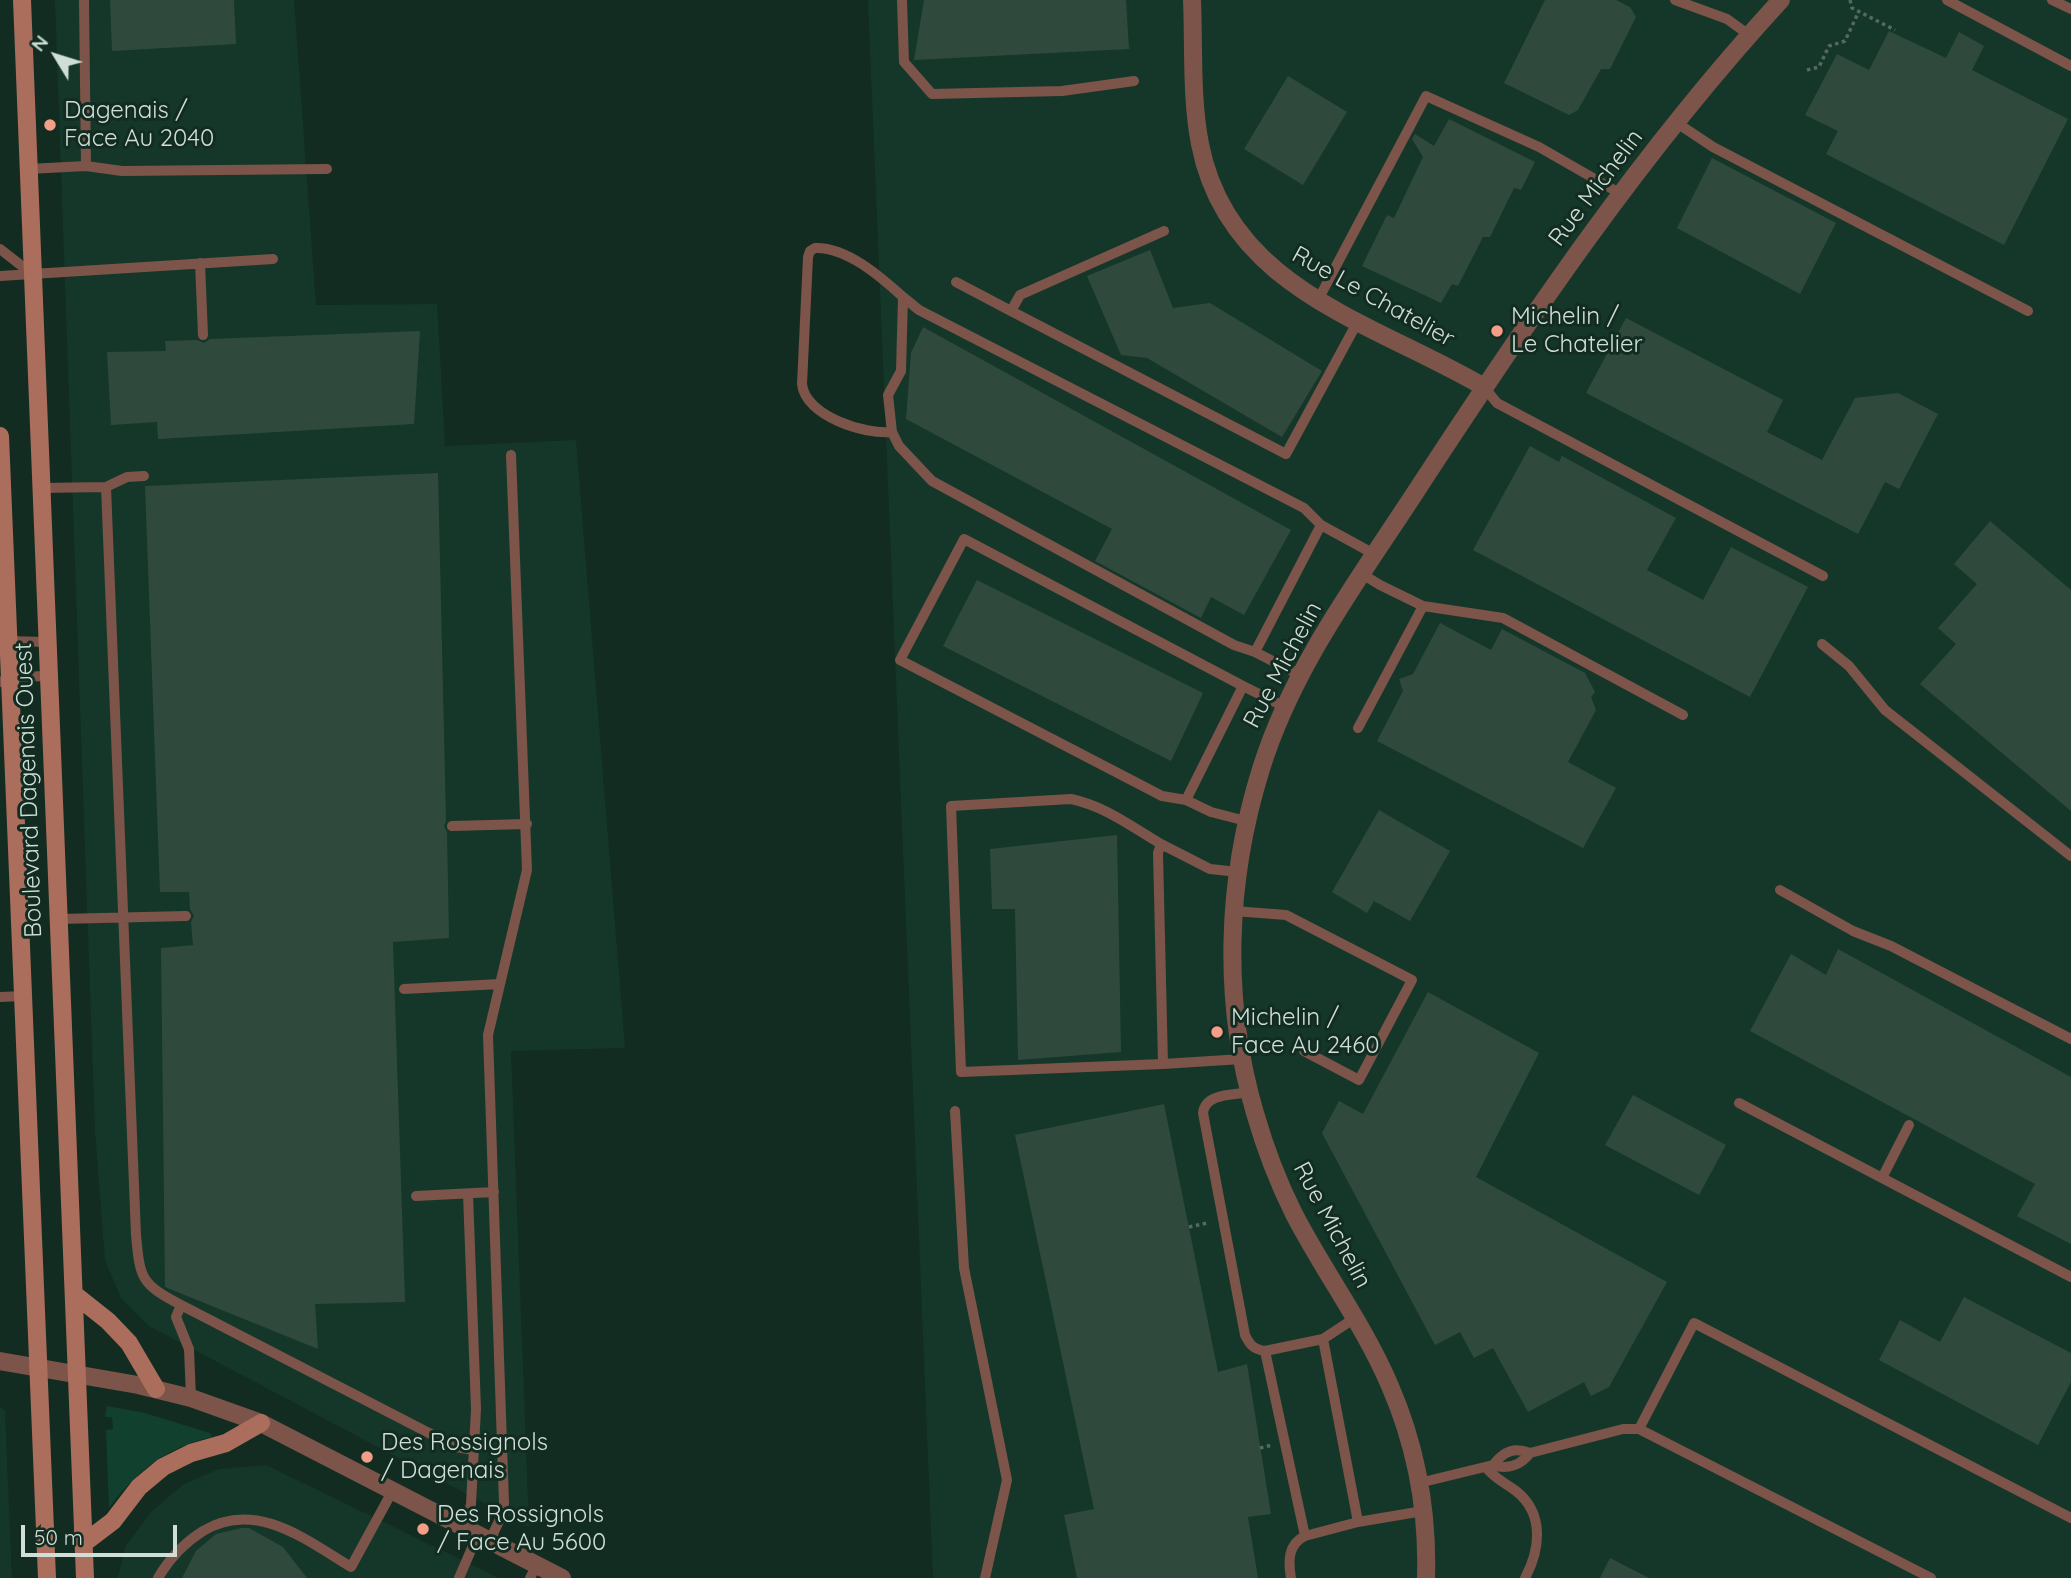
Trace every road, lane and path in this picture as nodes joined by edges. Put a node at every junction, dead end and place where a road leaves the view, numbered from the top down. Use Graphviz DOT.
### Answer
graph roads {
  1 [pos="22,0"];
  2 [pos="83,0"];
  3 [pos="902,0"];
  4 [pos="1192,0"];
  5 [pos="1675,0"];
  6 [pos="1781,0"];
  7 [pos="1850,0"];
  8 [pos="1947,0"];
  9 [pos="2052,0"];
  10 [pos="2071,9"];
  11 [pos="1859,12"];
  12 [pos="1895,30"];
  13 [pos="1749,35"];
  14 [pos="2071,66"];
  15 [pos="1807,70"];
  16 [pos="1134,81"];
  17 [pos="1677,123"];
  18 [pos="86,166"];
  19 [pos="28,169"];
  20 [pos="327,169"];
  21 [pos="1621,194"];
  22 [pos="1164,231"];
  23 [pos="0,249"];
  24 [pos="273,259"];
  25 [pos="200,263"];
  26 [pos="32,274"];
  27 [pos="0,276"];
  28 [pos="956,282"];
  29 [pos="903,297"];
  30 [pos="1318,300"];
  31 [pos="1012,311"];
  32 [pos="2028,311"];
  33 [pos="1358,321"];
  34 [pos="203,335"];
  35 [pos="1484,387"];
  36 [pos="892,432"];
  37 [pos="0,436"];
  38 [pos="511,455"];
  39 [pos="144,476"];
  40 [pos="106,486"];
  41 [pos="41,488"];
  42 [pos="1321,525"];
  43 [pos="1374,554"];
  44 [pos="1362,574"];
  45 [pos="1824,576"];
  46 [pos="1423,606"];
  47 [pos="5,641"];
  48 [pos="48,642"];
  49 [pos="1822,644"];
  50 [pos="1255,652"];
  51 [pos="1300,675"];
  52 [pos="49,676"];
  53 [pos="5,680"];
  54 [pos="1243,686"];
  55 [pos="1285,707"];
  56 [pos="1683,715"];
  57 [pos="1358,727"];
  58 [pos="1186,800"];
  59 [pos="1246,821"];
  60 [pos="527,824"];
  61 [pos="452,826"];
  62 [pos="1161,844"];
  63 [pos="2071,856"];
  64 [pos="1237,872"];
  65 [pos="1780,890"];
  66 [pos="1234,911"];
  67 [pos="186,916"];
  68 [pos="124,917"];
  69 [pos="59,919"];
  70 [pos="500,984"];
  71 [pos="404,989"];
  72 [pos="23,996"];
  73 [pos="0,997"];
  74 [pos="2071,1039"];
  75 [pos="1304,1051"];
  76 [pos="1242,1059"];
  77 [pos="1163,1064"];
  78 [pos="1250,1092"];
  79 [pos="1739,1103"];
  80 [pos="955,1111"];
  81 [pos="1909,1125"];
  82 [pos="1882,1178"];
  83 [pos="494,1192"];
  84 [pos="468,1194"];
  85 [pos="416,1196"];
  86 [pos="1203,1224"];
  87 [pos="1189,1227"];
  88 [pos="2071,1277"];
  89 [pos="74,1294"];
  90 [pos="181,1305"];
  91 [pos="1355,1318"];
  92 [pos="1323,1339"];
  93 [pos="1265,1351"];
  94 [pos="0,1361"];
  95 [pos="38,1366"];
  96 [pos="77,1373"];
  97 [pos="156,1389"];
  98 [pos="191,1398"];
  99 [pos="261,1423"];
  100 [pos="1639,1429"];
  101 [pos="473,1450"];
  102 [pos="1490,1466"];
  103 [pos="1419,1483"];
  104 [pos="393,1490"];
  105 [pos="1423,1511"];
  106 [pos="2071,1518"];
  107 [pos="1358,1522"];
  108 [pos="477,1534"];
  109 [pos="1305,1536"];
  110 [pos="84,1543"];
  111 [pos="533,1571"];
  112 [pos="47,1578"];
  113 [pos="85,1578"];
  114 [pos="158,1578"];
  115 [pos="459,1578"];
  116 [pos="562,1578"];
  117 [pos="985,1578"];
  118 [pos="1292,1578"];
  119 [pos="1426,1578"];
  120 [pos="1525,1578"];
  121 [pos="1931,1578"];
  1 -- 19 [label="main road, Boulevard Dagenais Ouest"];
  2 -- 18 [label="lane"];
  3 -- 16 [label="lane"];
  4 -- 30 [label="street, Rue Le Chatelier"];
  5 -- 13 [label="lane"];
  6 -- 13 [label="street, Rue Michelin"];
  7 -- 11 [label="path"];
  8 -- 14 [label="lane"];
  9 -- 10 [label="lane"];
  11 -- 12 [label="path"];
  11 -- 15 [label="path"];
  13 -- 17 [label="street, Rue Michelin"];
  17 -- 21 [label="street, Rue Michelin"];
  17 -- 32 [label="lane"];
  18 -- 19 [label="lane"];
  18 -- 20 [label="lane"];
  19 -- 26 [label="main road, Boulevard Dagenais Ouest"];
  21 -- 30 [label="lane"];
  21 -- 35 [label="street, Rue Michelin"];
  22 -- 31 [label="lane"];
  23 -- 26 [label="lane"];
  24 -- 25 [label="lane"];
  25 -- 26 [label="lane"];
  25 -- 34 [label="lane"];
  26 -- 27 [label="lane"];
  26 -- 41 [label="main road, Boulevard Dagenais Ouest"];
  28 -- 31 [label="lane"];
  29 -- 36 [label="lane"];
  29 -- 36 [label="lane"];
  29 -- 42 [label="lane"];
  30 -- 33 [label="street, Rue Le Chatelier"];
  31 -- 33 [label="lane"];
  33 -- 35 [label="street, Rue Le Chatelier"];
  35 -- 43 [label="street, Rue Michelin"];
  35 -- 45 [label="lane"];
  36 -- 50 [label="lane"];
  37 -- 47 [label="main road, Boulevard Dagenais Ouest"];
  38 -- 60 [label="lane"];
  39 -- 40 [label="lane"];
  40 -- 41 [label="lane"];
  40 -- 68 [label="lane"];
  41 -- 48 [label="main road, Boulevard Dagenais Ouest"];
  42 -- 43 [label="lane"];
  42 -- 50 [label="lane"];
  43 -- 44 [label="street, Rue Michelin"];
  44 -- 46 [label="lane"];
  44 -- 51 [label="street, Rue Michelin"];
  46 -- 56 [label="lane"];
  46 -- 57 [label="lane"];
  47 -- 48 [label="lane"];
  47 -- 53 [label="main road, Boulevard Dagenais Ouest"];
  48 -- 52 [label="main road, Boulevard Dagenais Ouest"];
  49 -- 63 [label="lane"];
  50 -- 51 [label="lane"];
  51 -- 55 [label="street, Rue Michelin"];
  52 -- 53 [label="lane"];
  52 -- 69 [label="main road, Boulevard Dagenais Ouest"];
  53 -- 72 [label="main road, Boulevard Dagenais Ouest"];
  54 -- 55 [label="lane"];
  54 -- 58 [label="lane"];
  54 -- 58 [label="lane"];
  55 -- 59 [label="street, Rue Michelin"];
  58 -- 59 [label="lane"];
  59 -- 64 [label="street, Rue Michelin"];
  60 -- 61 [label="lane"];
  60 -- 70 [label="lane"];
  62 -- 64 [label="lane"];
  62 -- 77 [label="lane"];
  62 -- 77 [label="lane"];
  64 -- 66 [label="street, Rue Michelin"];
  65 -- 74 [label="lane"];
  66 -- 75 [label="lane"];
  66 -- 76 [label="street, Rue Michelin"];
  67 -- 68 [label="lane"];
  68 -- 69 [label="lane"];
  68 -- 90 [label="lane"];
  69 -- 89 [label="main road, Boulevard Dagenais Ouest"];
  70 -- 71 [label="lane"];
  70 -- 83 [label="lane"];
  72 -- 73 [label="lane"];
  72 -- 95 [label="main road, Boulevard Dagenais Ouest"];
  76 -- 77 [label="lane"];
  76 -- 78 [label="street, Rue Michelin"];
  78 -- 91 [label="street, Rue Michelin"];
  78 -- 93 [label="lane"];
  79 -- 82 [label="lane"];
  80 -- 117 [label="lane"];
  81 -- 82 [label="lane"];
  82 -- 88 [label="lane"];
  83 -- 84 [label="lane"];
  83 -- 108 [label="lane"];
  84 -- 85 [label="lane"];
  84 -- 101 [label="lane"];
  86 -- 87 [label="path"];
  89 -- 96 [label="main road, Boulevard Dagenais Ouest"];
  89 -- 97 [label="main road"];
  90 -- 98 [label="lane"];
  90 -- 101 [label="lane"];
  91 -- 92 [label="lane"];
  91 -- 103 [label="street, Rue Michelin"];
  92 -- 93 [label="lane"];
  92 -- 107 [label="lane"];
  93 -- 109 [label="lane"];
  94 -- 95 [label="street"];
  95 -- 96 [label="street"];
  95 -- 112 [label="main road, Boulevard Dagenais Ouest"];
  96 -- 97 [label="street"];
  96 -- 110 [label="main road, Boulevard Dagenais Ouest"];
  97 -- 98 [label="street"];
  98 -- 99 [label="street"];
  99 -- 104 [label="street"];
  99 -- 110 [label="main road"];
  100 -- 102 [label="lane"];
  100 -- 106 [label="lane"];
  100 -- 121 [label="lane"];
  101 -- 108 [label="lane"];
  102 -- 103 [label="lane"];
  102 -- 120 [label="lane"];
  103 -- 105 [label="street, Rue Michelin"];
  104 -- 108 [label="street"];
  104 -- 114 [label="lane"];
  105 -- 107 [label="lane"];
  105 -- 119 [label="street, Rue Michelin"];
  107 -- 109 [label="lane"];
  108 -- 111 [label="street"];
  108 -- 115 [label="lane"];
  109 -- 118 [label="lane"];
  110 -- 113 [label="main road, Boulevard Dagenais Ouest"];
  111 -- 116 [label="street"];
}
